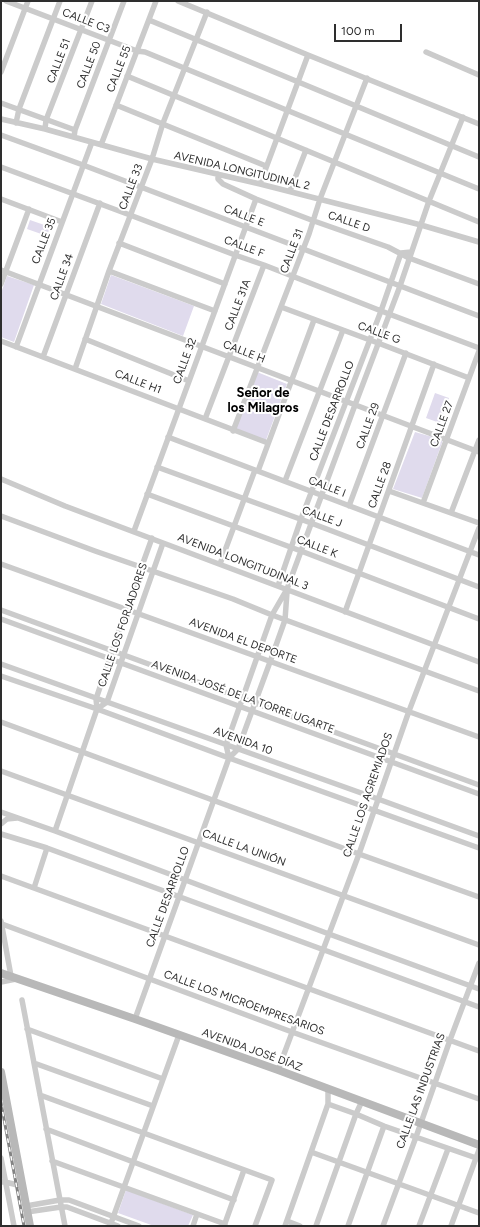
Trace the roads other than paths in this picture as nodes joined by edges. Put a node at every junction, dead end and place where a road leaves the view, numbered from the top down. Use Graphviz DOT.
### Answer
graph roads {
  1 [pos="6,1"];
  2 [pos="28,1"];
  3 [pos="60,1"];
  4 [pos="92,1"];
  5 [pos="124,1"];
  6 [pos="156,1"];
  7 [pos="178,1"];
  8 [pos="25,9"];
  9 [pos="206,12"];
  10 [pos="53,19"];
  11 [pos="149,20"];
  12 [pos="81,30"];
  13 [pos="196,40"];
  14 [pos="109,41"];
  15 [pos="137,51"];
  16 [pos="426,52"];
  17 [pos="308,55"];
  18 [pos="185,68"];
  19 [pos="1,72"];
  20 [pos="479,75"];
  21 [pos="127,76"];
  22 [pos="366,78"];
  23 [pos="298,82"];
  24 [pos="174,95"];
  25 [pos="1,103"];
  26 [pos="116,105"];
  27 [pos="355,106"];
  28 [pos="19,109"];
  29 [pos="287,110"];
  30 [pos="463,117"];
  31 [pos="1,119"];
  32 [pos="46,120"];
  33 [pos="16,123"];
  34 [pos="163,123"];
  35 [pos="479,124"];
  36 [pos="45,129"];
  37 [pos="75,130"];
  38 [pos="345,134"];
  39 [pos="1,135"];
  40 [pos="74,137"];
  41 [pos="277,138"];
  42 [pos="92,142"];
  43 [pos="101,145"];
  44 [pos="451,145"];
  45 [pos="306,150"];
  46 [pos="479,157"];
  47 [pos="152,160"];
  48 [pos="334,161"];
  49 [pos="84,165"];
  50 [pos="266,166"];
  51 [pos="1,167"];
  52 [pos="440,173"];
  53 [pos="218,174"];
  54 [pos="260,184"];
  55 [pos="141,188"];
  56 [pos="479,189"];
  57 [pos="290,192"];
  58 [pos="73,194"];
  59 [pos="256,199"];
  60 [pos="2,200"];
  61 [pos="320,200"];
  62 [pos="429,201"];
  63 [pos="100,203"];
  64 [pos="29,209"];
  65 [pos="130,215"];
  66 [pos="314,221"];
  67 [pos="62,222"];
  68 [pos="479,222"];
  69 [pos="420,225"];
  70 [pos="245,228"];
  71 [pos="479,242"];
  72 [pos="119,243"];
  73 [pos="302,249"];
  74 [pos="411,252"];
  75 [pos="401,253"];
  76 [pos="235,255"];
  77 [pos="409,258"];
  78 [pos="264,265"];
  79 [pos="3,270"];
  80 [pos="109,271"];
  81 [pos="293,276"];
  82 [pos="391,283"];
  83 [pos="1,284"];
  84 [pos="39,284"];
  85 [pos="224,284"];
  86 [pos="479,284"];
  87 [pos="400,286"];
  88 [pos="66,295"];
  89 [pos="96,306"];
  90 [pos="281,307"];
  91 [pos="214,311"];
  92 [pos="381,311"];
  93 [pos="389,314"];
  94 [pos="479,316"];
  95 [pos="314,320"];
  96 [pos="342,330"];
  97 [pos="85,339"];
  98 [pos="370,340"];
  99 [pos="1,341"];
  100 [pos="378,343"];
  101 [pos="202,346"];
  102 [pos="16,347"];
  103 [pos="479,348"];
  104 [pos="479,351"];
  105 [pos="406,354"];
  106 [pos="43,357"];
  107 [pos="229,357"];
  108 [pos="434,364"];
  109 [pos="257,368"];
  110 [pos="75,369"];
  111 [pos="469,378"];
  112 [pos="189,381"];
  113 [pos="292,381"];
  114 [pos="319,391"];
  115 [pos="346,402"];
  116 [pos="354,405"];
  117 [pos="179,408"];
  118 [pos="383,415"];
  119 [pos="205,419"];
  120 [pos="412,427"];
  121 [pos="233,430"];
  122 [pos="168,437"];
  123 [pos="447,440"];
  124 [pos="479,440"];
  125 [pos="268,443"];
  126 [pos="477,452"];
  127 [pos="157,466"];
  128 [pos="256,470"];
  129 [pos="1,479"];
  130 [pos="285,481"];
  131 [pos="312,491"];
  132 [pos="389,491"];
  133 [pos="147,494"];
  134 [pos="321,495"];
  135 [pos="244,498"];
  136 [pos="423,503"];
  137 [pos="349,506"];
  138 [pos="451,512"];
  139 [pos="1,516"];
  140 [pos="380,517"];
  141 [pos="301,519"];
  142 [pos="479,522"];
  143 [pos="311,523"];
  144 [pos="234,527"];
  145 [pos="479,528"];
  146 [pos="134,531"];
  147 [pos="152,538"];
  148 [pos="163,543"];
  149 [pos="369,545"];
  150 [pos="292,548"];
  151 [pos="301,551"];
  152 [pos="470,552"];
  153 [pos="479,555"];
  154 [pos="1,564"];
  155 [pos="220,564"];
  156 [pos="141,567"];
  157 [pos="153,571"];
  158 [pos="359,573"];
  159 [pos="458,579"];
  160 [pos="278,586"];
  161 [pos="479,587"];
  162 [pos="287,589"];
  163 [pos="448,607"];
  164 [pos="1,610"];
  165 [pos="126,610"];
  166 [pos="345,612"];
  167 [pos="138,614"];
  168 [pos="272,615"];
  169 [pos="1,619"];
  170 [pos="479,619"];
  171 [pos="285,620"];
  172 [pos="434,645"];
  173 [pos="112,651"];
  174 [pos="124,655"];
  175 [pos="257,657"];
  176 [pos="110,659"];
  177 [pos="270,662"];
  178 [pos="479,662"];
  179 [pos="121,663"];
  180 [pos="1,664"];
  181 [pos="424,672"];
  182 [pos="1,676"];
  183 [pos="479,691"];
  184 [pos="243,698"];
  185 [pos="96,699"];
  186 [pos="107,702"];
  187 [pos="255,702"];
  188 [pos="240,706"];
  189 [pos="97,709"];
  190 [pos="252,711"];
  191 [pos="409,711"];
  192 [pos="1,722"];
  193 [pos="479,737"];
  194 [pos="226,745"];
  195 [pos="238,749"];
  196 [pos="82,752"];
  197 [pos="394,754"];
  198 [pos="229,758"];
  199 [pos="391,762"];
  200 [pos="1,771"];
  201 [pos="479,784"];
  202 [pos="479,794"];
  203 [pos="68,795"];
  204 [pos="378,799"];
  205 [pos="213,801"];
  206 [pos="374,811"];
  207 [pos="1,812"];
  208 [pos="18,818"];
  209 [pos="1,824"];
  210 [pos="55,831"];
  211 [pos="1,834"];
  212 [pos="479,836"];
  213 [pos="198,842"];
  214 [pos="47,848"];
  215 [pos="479,848"];
  216 [pos="359,854"];
  217 [pos="1,876"];
  218 [pos="185,880"];
  219 [pos="34,888"];
  220 [pos="344,895"];
  221 [pos="179,897"];
  222 [pos="479,897"];
  223 [pos="1,923"];
  224 [pos="329,934"];
  225 [pos="165,936"];
  226 [pos="479,944"];
  227 [pos="323,950"];
  228 [pos="479,963"];
  229 [pos="1,973"];
  230 [pos="14,977"];
  231 [pos="149,979"];
  232 [pos="1,982"];
  233 [pos="470,986"];
  234 [pos="308,988"];
  235 [pos="479,989"];
  236 [pos="22,1000"];
  237 [pos="464,1002"];
  238 [pos="479,1007"];
  239 [pos="135,1019"];
  240 [pos="27,1029"];
  241 [pos="292,1032"];
  242 [pos="179,1035"];
  243 [pos="450,1040"];
  244 [pos="479,1051"];
  245 [pos="34,1063"];
  246 [pos="278,1070"];
  247 [pos="1,1072"];
  248 [pos="163,1079"];
  249 [pos="434,1084"];
  250 [pos="328,1090"];
  251 [pos="40,1095"];
  252 [pos="479,1099"];
  253 [pos="362,1101"];
  254 [pos="328,1104"];
  255 [pos="153,1106"];
  256 [pos="356,1114"];
  257 [pos="420,1123"];
  258 [pos="384,1126"];
  259 [pos="46,1129"];
  260 [pos="143,1133"];
  261 [pos="416,1137"];
  262 [pos="479,1145"];
  263 [pos="448,1149"];
  264 [pos="479,1150"];
  265 [pos="311,1152"];
  266 [pos="1,1158"];
  267 [pos="478,1159"];
  268 [pos="52,1161"];
  269 [pos="133,1161"];
  270 [pos="339,1162"];
  271 [pos="2,1167"];
  272 [pos="244,1170"];
  273 [pos="366,1173"];
  274 [pos="3,1182"];
  275 [pos="398,1184"];
  276 [pos="22,1186"];
  277 [pos="124,1188"];
  278 [pos="430,1196"];
  279 [pos="60,1200"];
  280 [pos="234,1200"];
  281 [pos="458,1206"];
  282 [pos="61,1207"];
  283 [pos="26,1209"];
  284 [pos="197,1214"];
  285 [pos="479,1214"];
  286 [pos="114,1216"];
  287 [pos="286,1223"];
  288 [pos="111,1225"];
  289 [pos="225,1225"];
  290 [pos="14,1226"];
  291 [pos="30,1226"];
  292 [pos="65,1226"];
  293 [pos="118,1226"];
  294 [pos="139,1226"];
  295 [pos="193,1226"];
  296 [pos="255,1226"];
  297 [pos="300,1226"];
  298 [pos="316,1226"];
  299 [pos="348,1226"];
  300 [pos="383,1226"];
  301 [pos="419,1226"];
  302 [pos="451,1226"];
  1 -- 8 [label="street, CALLE C3"];
  2 -- 8 [label="street"];
  3 -- 10 [label="street"];
  4 -- 12 [label="street, CALLE 51"];
  5 -- 14 [label="street, CALLE 50"];
  6 -- 11 [label="street, CALLE 55"];
  7 -- 9 [label="street"];
  8 -- 10 [label="street, CALLE C3"];
  8 -- 19 [label="street"];
  9 -- 13 [label="street, CALLE 33"];
  9 -- 17 [label="street"];
  10 -- 12 [label="street, CALLE C3"];
  10 -- 28 [label="street"];
  11 -- 13 [label="street"];
  11 -- 15 [label="street, CALLE 55"];
  12 -- 14 [label="street, CALLE C3"];
  12 -- 32 [label="street, CALLE 51"];
  13 -- 18 [label="street, CALLE 33"];
  13 -- 23 [label="street"];
  14 -- 15 [label="street, CALLE C3"];
  14 -- 37 [label="street, CALLE 50"];
  15 -- 18 [label="street, CALLE C3"];
  15 -- 21 [label="street, CALLE 55"];
  16 -- 20 [label="street"];
  17 -- 22 [label="street"];
  17 -- 23 [label="street"];
  18 -- 24 [label="street, CALLE 33"];
  18 -- 29 [label="street, CALLE C3"];
  21 -- 24 [label="street"];
  21 -- 26 [label="street, CALLE 55"];
  22 -- 27 [label="street, CALLE 31"];
  22 -- 30 [label="street"];
  23 -- 27 [label="street"];
  23 -- 29 [label="street"];
  24 -- 34 [label="street, CALLE 33"];
  24 -- 41 [label="street"];
  25 -- 28 [label="street"];
  26 -- 34 [label="street"];
  26 -- 43 [label="street, CALLE 55"];
  27 -- 38 [label="street, CALLE 31"];
  27 -- 44 [label="street"];
  28 -- 32 [label="street"];
  28 -- 33 [label="street"];
  29 -- 38 [label="street, CALLE C3"];
  29 -- 41 [label="street"];
  30 -- 35 [label="street"];
  30 -- 44 [label="street, CALLE DESARROLLO"];
  31 -- 33 [label="street, AVENIDA LONGITUDINAL 2"];
  32 -- 36 [label="street, CALLE 51"];
  32 -- 37 [label="street"];
  33 -- 36 [label="street, AVENIDA LONGITUDINAL 2"];
  34 -- 47 [label="street, CALLE 33"];
  34 -- 50 [label="street"];
  36 -- 40 [label="street, AVENIDA LONGITUDINAL 2"];
  37 -- 40 [label="street, CALLE 50"];
  38 -- 48 [label="street, CALLE 31"];
  38 -- 52 [label="street, CALLE C3"];
  39 -- 49 [label="street, CALLE E"];
  40 -- 42 [label="street, AVENIDA LONGITUDINAL 2"];
  41 -- 45 [label="street"];
  41 -- 50 [label="street"];
  42 -- 43 [label="street, AVENIDA LONGITUDINAL 2"];
  42 -- 49 [label="street, CALLE 35"];
  43 -- 47 [label="street, AVENIDA LONGITUDINAL 2"];
  44 -- 46 [label="street"];
  44 -- 52 [label="street, CALLE DESARROLLO"];
  45 -- 48 [label="street"];
  45 -- 57 [label="street"];
  47 -- 53 [label="street, AVENIDA LONGITUDINAL 2"];
  47 -- 55 [label="street, CALLE 33"];
  48 -- 61 [label="street, CALLE 31"];
  48 -- 62 [label="street"];
  49 -- 55 [label="street, CALLE E"];
  49 -- 58 [label="street, CALLE 35"];
  50 -- 54 [label="street"];
  51 -- 58 [label="street, CALLE F"];
  52 -- 56 [label="street, CALLE C3"];
  52 -- 62 [label="street, CALLE DESARROLLO"];
  53 -- 54 [label="street, AVENIDA LONGITUDINAL 2"];
  53 -- 59 [label="street, CALLE D"];
  54 -- 57 [label="street, AVENIDA LONGITUDINAL 2"];
  55 -- 65 [label="street, CALLE 33"];
  55 -- 70 [label="street, CALLE E"];
  57 -- 61 [label="street, AVENIDA LONGITUDINAL 2"];
  58 -- 63 [label="street, CALLE F"];
  58 -- 67 [label="street, CALLE 35"];
  59 -- 66 [label="street, CALLE D"];
  59 -- 70 [label="street, CALLE 32"];
  60 -- 64 [label="street"];
  61 -- 66 [label="street, CALLE 31"];
  61 -- 69 [label="street, AVENIDA LONGITUDINAL 2"];
  62 -- 68 [label="street"];
  62 -- 69 [label="street, CALLE DESARROLLO"];
  63 -- 65 [label="street, CALLE F"];
  63 -- 88 [label="street, CALLE 34"];
  64 -- 67 [label="street"];
  64 -- 79 [label="street"];
  65 -- 72 [label="street, CALLE 33"];
  65 -- 76 [label="street, CALLE F"];
  66 -- 73 [label="street, CALLE 31"];
  66 -- 75 [label="street, CALLE D"];
  67 -- 84 [label="street, CALLE 35"];
  69 -- 71 [label="street, AVENIDA LONGITUDINAL 2"];
  69 -- 74 [label="street, CALLE DESARROLLO"];
  70 -- 73 [label="street, CALLE E"];
  70 -- 76 [label="street, CALLE 32"];
  72 -- 80 [label="street, CALLE 33"];
  72 -- 85 [label="street"];
  73 -- 81 [label="street, CALLE 31"];
  73 -- 82 [label="street, CALLE E"];
  74 -- 75 [label="street"];
  74 -- 77 [label="street, CALLE DESARROLLO"];
  75 -- 77 [label="street, CALLE D"];
  75 -- 82 [label="street, CALLE DESARROLLO"];
  76 -- 78 [label="street, CALLE F"];
  76 -- 85 [label="street, CALLE 32"];
  77 -- 86 [label="street, CALLE D"];
  77 -- 87 [label="street, CALLE DESARROLLO"];
  78 -- 81 [label="street, CALLE F"];
  78 -- 107 [label="street, CALLE 31A"];
  79 -- 83 [label="street"];
  79 -- 84 [label="street, CALLE H"];
  80 -- 89 [label="street, CALLE 33"];
  80 -- 91 [label="street"];
  81 -- 90 [label="street, CALLE 31"];
  81 -- 92 [label="street, CALLE F"];
  82 -- 87 [label="street, CALLE E"];
  82 -- 92 [label="street, CALLE DESARROLLO"];
  84 -- 88 [label="street, CALLE H"];
  84 -- 102 [label="street, CALLE 35"];
  85 -- 91 [label="street, CALLE 32"];
  87 -- 93 [label="street, CALLE DESARROLLO"];
  87 -- 94 [label="street, CALLE E"];
  88 -- 89 [label="street, CALLE H"];
  88 -- 106 [label="street, CALLE 34"];
  89 -- 97 [label="street, CALLE 33"];
  89 -- 101 [label="street, CALLE H"];
  90 -- 95 [label="street, CALLE G"];
  90 -- 109 [label="street, CALLE 31"];
  91 -- 101 [label="street, CALLE 32"];
  92 -- 93 [label="street, CALLE F"];
  92 -- 98 [label="street, CALLE DESARROLLO"];
  93 -- 100 [label="street, CALLE DESARROLLO"];
  93 -- 103 [label="street, CALLE F"];
  95 -- 96 [label="street, CALLE G"];
  95 -- 113 [label="street"];
  96 -- 98 [label="street, CALLE G"];
  96 -- 114 [label="street"];
  97 -- 110 [label="street, CALLE 33"];
  97 -- 112 [label="street"];
  98 -- 100 [label="street, CALLE G"];
  98 -- 115 [label="street, CALLE DESARROLLO"];
  99 -- 102 [label="street, CALLE H1"];
  100 -- 105 [label="street, CALLE G"];
  100 -- 116 [label="street, CALLE DESARROLLO"];
  101 -- 107 [label="street, CALLE H"];
  101 -- 112 [label="street, CALLE 32"];
  102 -- 106 [label="street, CALLE H1"];
  104 -- 111 [label="street, CALLE 27"];
  105 -- 108 [label="street, CALLE G"];
  105 -- 118 [label="street, CALLE 29"];
  106 -- 110 [label="street, CALLE H1"];
  107 -- 109 [label="street, CALLE H"];
  107 -- 119 [label="street, CALLE 31A"];
  108 -- 111 [label="street, CALLE G"];
  108 -- 120 [label="street, CALLE 28"];
  109 -- 113 [label="street, CALLE H"];
  109 -- 121 [label="street, CALLE 31"];
  110 -- 117 [label="street, CALLE H1"];
  111 -- 123 [label="street, CALLE 27"];
  112 -- 117 [label="street, CALLE 32"];
  113 -- 114 [label="street, CALLE H"];
  113 -- 125 [label="street"];
  114 -- 115 [label="street, CALLE H"];
  114 -- 130 [label="street"];
  115 -- 116 [label="street, CALLE H"];
  115 -- 131 [label="street, CALLE DESARROLLO"];
  116 -- 118 [label="street, CALLE H"];
  116 -- 134 [label="street, CALLE DESARROLLO"];
  117 -- 119 [label="street, CALLE H1"];
  117 -- 122 [label="street, CALLE 32"];
  118 -- 120 [label="street, CALLE H"];
  118 -- 137 [label="street, CALLE 29"];
  119 -- 121 [label="street, CALLE H1"];
  120 -- 123 [label="street, CALLE H"];
  120 -- 132 [label="street, CALLE 28"];
  121 -- 125 [label="street, CALLE H1"];
  122 -- 127 [label="street, CALLE 32"];
  122 -- 128 [label="street, CALLE I"];
  123 -- 126 [label="street, CALLE H"];
  123 -- 136 [label="street, CALLE 27"];
  124 -- 126 [label="street"];
  125 -- 128 [label="street"];
  126 -- 138 [label="street"];
  127 -- 133 [label="street, CALLE 32"];
  127 -- 135 [label="street, CALLE J"];
  128 -- 130 [label="street, CALLE I"];
  128 -- 135 [label="street"];
  129 -- 146 [label="street, AVENIDA LONGITUDINAL 3"];
  130 -- 131 [label="street, CALLE I"];
  131 -- 134 [label="street, CALLE I"];
  131 -- 141 [label="street, CALLE DESARROLLO"];
  132 -- 136 [label="street"];
  132 -- 140 [label="street, CALLE 28"];
  133 -- 144 [label="street, CALLE K"];
  133 -- 146 [label="street, CALLE 32"];
  134 -- 137 [label="street, CALLE I"];
  134 -- 143 [label="street, CALLE DESARROLLO"];
  135 -- 141 [label="street, CALLE J"];
  135 -- 144 [label="street"];
  136 -- 138 [label="street"];
  137 -- 140 [label="street, CALLE I"];
  138 -- 142 [label="street"];
  139 -- 156 [label="street"];
  140 -- 149 [label="street, CALLE 28"];
  140 -- 152 [label="street, CALLE I"];
  141 -- 143 [label="street, CALLE J"];
  141 -- 150 [label="street, CALLE DESARROLLO"];
  143 -- 149 [label="street, CALLE J"];
  143 -- 151 [label="street, CALLE DESARROLLO"];
  144 -- 150 [label="street, CALLE K"];
  144 -- 155 [label="street"];
  145 -- 152 [label="street, CALLE LOS AGREMIADOS"];
  146 -- 147 [label="street, AVENIDA LONGITUDINAL 3"];
  147 -- 148 [label="street, AVENIDA LONGITUDINAL 3"];
  147 -- 156 [label="street, CALLE LOS FORJADORES"];
  148 -- 155 [label="street, AVENIDA LONGITUDINAL 3"];
  148 -- 157 [label="street, CALLE LOS FORJADORES"];
  149 -- 158 [label="street, CALLE 28"];
  149 -- 159 [label="street, CALLE J"];
  150 -- 151 [label="street, CALLE K"];
  150 -- 160 [label="street, CALLE DESARROLLO"];
  151 -- 158 [label="street, CALLE K"];
  151 -- 162 [label="street, CALLE DESARROLLO"];
  152 -- 153 [label="street, CALLE I"];
  152 -- 159 [label="street, CALLE LOS AGREMIADOS"];
  154 -- 165 [label="street, AVENIDA EL DEPORTE"];
  155 -- 160 [label="street, AVENIDA LONGITUDINAL 3"];
  156 -- 157 [label="street"];
  156 -- 165 [label="street, CALLE LOS FORJADORES"];
  157 -- 167 [label="street, CALLE LOS FORJADORES"];
  157 -- 168 [label="street"];
  158 -- 163 [label="street, CALLE K"];
  158 -- 166 [label="street, CALLE 28"];
  159 -- 161 [label="street, CALLE J"];
  159 -- 163 [label="street, CALLE LOS AGREMIADOS"];
  160 -- 162 [label="street, AVENIDA LONGITUDINAL 3"];
  162 -- 166 [label="street, AVENIDA LONGITUDINAL 3"];
  162 -- 168 [label="street, CALLE DESARROLLO"];
  162 -- 171 [label="street, CALLE DESARROLLO"];
  163 -- 170 [label="street, CALLE K"];
  163 -- 172 [label="street, CALLE LOS AGREMIADOS"];
  164 -- 173 [label="street, AVENIDA JOSÉ DE LA TORRE UGARTE"];
  165 -- 167 [label="street, AVENIDA EL DEPORTE"];
  165 -- 173 [label="street, CALLE LOS FORJADORES"];
  166 -- 172 [label="street, AVENIDA LONGITUDINAL 3"];
  167 -- 174 [label="street, CALLE LOS FORJADORES"];
  167 -- 175 [label="street, AVENIDA EL DEPORTE"];
  168 -- 171 [label="street"];
  168 -- 175 [label="street, CALLE DESARROLLO"];
  169 -- 176 [label="street, AVENIDA JOSÉ DE LA TORRE UGARTE"];
  171 -- 177 [label="street, CALLE DESARROLLO"];
  171 -- 181 [label="street"];
  172 -- 178 [label="street, AVENIDA LONGITUDINAL 3"];
  172 -- 181 [label="street, CALLE LOS AGREMIADOS"];
  173 -- 174 [label="street, AVENIDA JOSÉ DE LA TORRE UGARTE"];
  173 -- 176 [label="street, CALLE LOS FORJADORES"];
  174 -- 179 [label="street, CALLE LOS FORJADORES"];
  174 -- 184 [label="street, AVENIDA JOSÉ DE LA TORRE UGARTE"];
  175 -- 177 [label="street, AVENIDA EL DEPORTE"];
  175 -- 184 [label="street, CALLE DESARROLLO"];
  176 -- 179 [label="street, AVENIDA JOSÉ DE LA TORRE UGARTE"];
  176 -- 185 [label="street, CALLE LOS FORJADORES"];
  177 -- 187 [label="street, CALLE DESARROLLO"];
  177 -- 191 [label="street, AVENIDA EL DEPORTE"];
  179 -- 186 [label="street, CALLE LOS FORJADORES"];
  179 -- 188 [label="street, AVENIDA JOSÉ DE LA TORRE UGARTE"];
  180 -- 185 [label="street, AVENIDA 10"];
  181 -- 183 [label="street"];
  181 -- 191 [label="street, CALLE LOS AGREMIADOS"];
  182 -- 189 [label="street, AVENIDA 10"];
  184 -- 187 [label="street, AVENIDA JOSÉ DE LA TORRE UGARTE"];
  184 -- 188 [label="street, CALLE DESARROLLO"];
  185 -- 186 [label="street, AVENIDA 10"];
  185 -- 189 [label="street, CALLE LOS FORJADORES"];
  186 -- 189 [label="street, CALLE LOS FORJADORES"];
  186 -- 194 [label="street, AVENIDA 10"];
  187 -- 190 [label="street, CALLE DESARROLLO"];
  187 -- 197 [label="street, AVENIDA JOSÉ DE LA TORRE UGARTE"];
  188 -- 190 [label="street, AVENIDA JOSÉ DE LA TORRE UGARTE"];
  188 -- 194 [label="street, CALLE DESARROLLO"];
  189 -- 196 [label="street, CALLE LOS FORJADORES"];
  189 -- 198 [label="street, AVENIDA 10"];
  190 -- 195 [label="street, CALLE DESARROLLO"];
  190 -- 199 [label="street, AVENIDA JOSÉ DE LA TORRE UGARTE"];
  191 -- 193 [label="street, AVENIDA EL DEPORTE"];
  191 -- 197 [label="street, CALLE LOS AGREMIADOS"];
  192 -- 196 [label="street"];
  194 -- 195 [label="street, AVENIDA 10"];
  194 -- 198 [label="street"];
  195 -- 198 [label="street, CALLE DESARROLLO"];
  195 -- 204 [label="street, AVENIDA 10"];
  196 -- 203 [label="street, CALLE LOS FORJADORES"];
  196 -- 205 [label="street"];
  197 -- 199 [label="street, CALLE LOS AGREMIADOS"];
  197 -- 201 [label="street, AVENIDA JOSÉ DE LA TORRE UGARTE"];
  198 -- 205 [label="street, CALLE DESARROLLO"];
  198 -- 206 [label="street, AVENIDA 10"];
  199 -- 202 [label="street, AVENIDA JOSÉ DE LA TORRE UGARTE"];
  199 -- 204 [label="street, CALLE LOS AGREMIADOS"];
  200 -- 203 [label="street, CALLE LA UNIÓN"];
  203 -- 210 [label="street, CALLE LOS FORJADORES"];
  203 -- 213 [label="street, CALLE LA UNIÓN"];
  204 -- 206 [label="street, CALLE LOS AGREMIADOS"];
  204 -- 212 [label="street, AVENIDA 10"];
  205 -- 213 [label="street, CALLE DESARROLLO"];
  205 -- 216 [label="street"];
  206 -- 215 [label="street, AVENIDA 10"];
  206 -- 216 [label="street, CALLE LOS AGREMIADOS"];
  207 -- 208 [label="street"];
  208 -- 209 [label="street"];
  208 -- 210 [label="street"];
  210 -- 218 [label="street"];
  211 -- 214 [label="street"];
  213 -- 218 [label="street, CALLE DESARROLLO"];
  213 -- 220 [label="street, CALLE LA UNIÓN"];
  214 -- 219 [label="street"];
  214 -- 221 [label="street"];
  216 -- 220 [label="street, CALLE LOS AGREMIADOS"];
  216 -- 222 [label="street"];
  217 -- 219 [label="street"];
  218 -- 221 [label="street, CALLE DESARROLLO"];
  218 -- 224 [label="street"];
  219 -- 225 [label="street"];
  220 -- 224 [label="street, CALLE LOS AGREMIADOS"];
  220 -- 226 [label="street, CALLE LA UNIÓN"];
  221 -- 225 [label="street, CALLE DESARROLLO"];
  221 -- 227 [label="street"];
  223 -- 230 [label="street"];
  223 -- 231 [label="street, CALLE LOS MICROEMPRESARIOS"];
  224 -- 227 [label="street, CALLE LOS AGREMIADOS"];
  224 -- 233 [label="street"];
  225 -- 231 [label="street, CALLE DESARROLLO"];
  225 -- 234 [label="street"];
  227 -- 234 [label="street, CALLE LOS AGREMIADOS"];
  227 -- 237 [label="street"];
  228 -- 233 [label="street, CALLE LAS INDUSTRIAS"];
  229 -- 230 [label="street, AVENIDA JOSÉ DÍAZ"];
  230 -- 232 [label="street"];
  230 -- 239 [label="street, AVENIDA JOSÉ DÍAZ"];
  231 -- 239 [label="street, CALLE DESARROLLO"];
  231 -- 241 [label="street, CALLE LOS MICROEMPRESARIOS"];
  233 -- 235 [label="street"];
  233 -- 237 [label="street, CALLE LAS INDUSTRIAS"];
  234 -- 241 [label="street, CALLE LOS AGREMIADOS"];
  234 -- 243 [label="street"];
  236 -- 240 [label="street"];
  237 -- 238 [label="street"];
  237 -- 243 [label="street, CALLE LAS INDUSTRIAS"];
  239 -- 242 [label="street, AVENIDA JOSÉ DÍAZ"];
  240 -- 245 [label="street"];
  240 -- 248 [label="street"];
  241 -- 246 [label="street, CALLE LOS AGREMIADOS"];
  241 -- 249 [label="street, CALLE LOS MICROEMPRESARIOS"];
  242 -- 246 [label="street, AVENIDA JOSÉ DÍAZ"];
  242 -- 248 [label="street"];
  243 -- 244 [label="street"];
  243 -- 249 [label="street, CALLE LAS INDUSTRIAS"];
  245 -- 251 [label="street"];
  245 -- 255 [label="street"];
  246 -- 250 [label="street, AVENIDA JOSÉ DÍAZ"];
  247 -- 276 [label="street"];
  248 -- 255 [label="street"];
  249 -- 252 [label="street, CALLE LOS MICROEMPRESARIOS"];
  249 -- 257 [label="street, CALLE LAS INDUSTRIAS"];
  250 -- 253 [label="street, AVENIDA JOSÉ DÍAZ"];
  250 -- 254 [label="street"];
  251 -- 259 [label="street"];
  251 -- 260 [label="street"];
  253 -- 256 [label="street"];
  253 -- 257 [label="street, AVENIDA JOSÉ DÍAZ"];
  254 -- 256 [label="street"];
  254 -- 265 [label="street"];
  255 -- 260 [label="street"];
  256 -- 258 [label="street"];
  256 -- 270 [label="street"];
  257 -- 261 [label="street, CALLE LAS INDUSTRIAS"];
  257 -- 262 [label="street, AVENIDA JOSÉ DÍAZ"];
  258 -- 261 [label="street"];
  258 -- 273 [label="street"];
  259 -- 268 [label="street"];
  259 -- 269 [label="street"];
  260 -- 269 [label="street"];
  260 -- 272 [label="street"];
  261 -- 263 [label="street"];
  261 -- 275 [label="street, CALLE LAS INDUSTRIAS"];
  263 -- 267 [label="street"];
  263 -- 278 [label="street"];
  264 -- 267 [label="street"];
  265 -- 270 [label="street"];
  265 -- 287 [label="street"];
  266 -- 271 [label="street"];
  267 -- 281 [label="street"];
  268 -- 277 [label="street"];
  268 -- 279 [label="street"];
  269 -- 277 [label="street"];
  269 -- 280 [label="street"];
  270 -- 273 [label="street"];
  270 -- 298 [label="street"];
  271 -- 274 [label="street"];
  272 -- 280 [label="street"];
  272 -- 296 [label="street"];
  273 -- 275 [label="street"];
  273 -- 299 [label="street"];
  274 -- 276 [label="street"];
  274 -- 290 [label="street"];
  275 -- 278 [label="street"];
  275 -- 300 [label="street, CALLE LAS INDUSTRIAS"];
  276 -- 283 [label="street"];
  277 -- 284 [label="street"];
  277 -- 286 [label="street"];
  278 -- 281 [label="street"];
  278 -- 301 [label="street"];
  279 -- 282 [label="street"];
  279 -- 283 [label="street"];
  279 -- 286 [label="street"];
  280 -- 289 [label="street"];
  281 -- 285 [label="street"];
  281 -- 302 [label="street"];
  282 -- 283 [label="street"];
  282 -- 288 [label="street"];
  282 -- 292 [label="street"];
  283 -- 291 [label="street"];
  284 -- 289 [label="street"];
  284 -- 295 [label="street"];
  286 -- 288 [label="street"];
  286 -- 294 [label="street"];
  287 -- 297 [label="street"];
  288 -- 293 [label="street"];
}
